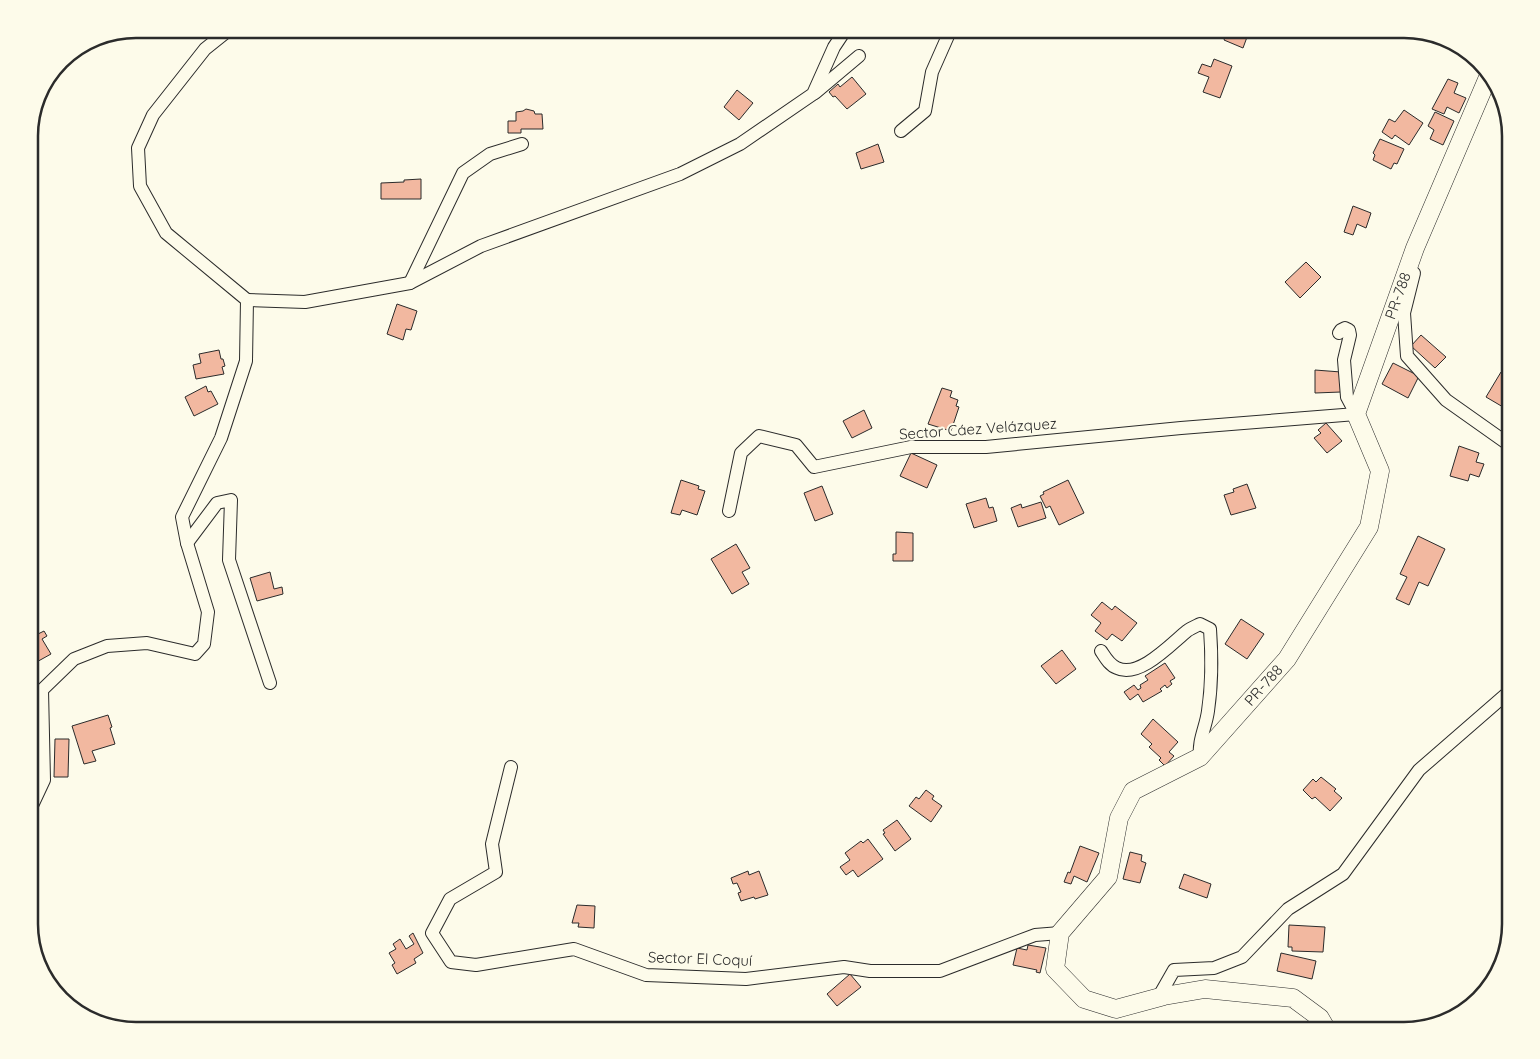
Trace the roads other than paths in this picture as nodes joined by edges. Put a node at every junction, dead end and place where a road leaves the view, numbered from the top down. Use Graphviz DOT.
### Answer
graph roads {
  1 [pos="219,38"];
  2 [pos="840,38"];
  3 [pos="947,38"];
  4 [pos="859,56"];
  5 [pos="1486,81"];
  6 [pos="813,94"];
  7 [pos="901,131"];
  8 [pos="522,144"];
  9 [pos="1415,248"];
  10 [pos="410,283"];
  11 [pos="247,300"];
  12 [pos="1339,334"];
  13 [pos="1356,414"];
  14 [pos="1502,440"];
  15 [pos="729,511"];
  16 [pos="187,543"];
  17 [pos="1101,651"];
  18 [pos="270,683"];
  19 [pos="1502,698"];
  20 [pos="1200,757"];
  21 [pos="511,767"];
  22 [pos="38,793"];
  23 [pos="1060,933"];
  24 [pos="1164,996"];
  25 [pos="1323,1022"];
  1 -- 11 [label="street"];
  2 -- 6 [label="street"];
  3 -- 7 [label="street"];
  4 -- 6 [label="street"];
  5 -- 9 [label="street, PR-788 / PR-788"];
  6 -- 10 [label="street"];
  8 -- 10 [label="street"];
  9 -- 13 [label="street, PR-788 / PR-788"];
  9 -- 14 [label="street"];
  10 -- 11 [label="street"];
  11 -- 16 [label="street"];
  12 -- 13 [label="street"];
  13 -- 15 [label="street, Sector Cáez Velázquez"];
  13 -- 20 [label="street, PR-788 / PR-788"];
  16 -- 18 [label="street"];
  16 -- 22 [label="street"];
  17 -- 20 [label="street"];
  19 -- 24 [label="street"];
  20 -- 23 [label="street, PR-788 / PR-788"];
  21 -- 23 [label="street, Sector El Coquí"];
  23 -- 24 [label="street"];
  24 -- 25 [label="street"];
}
